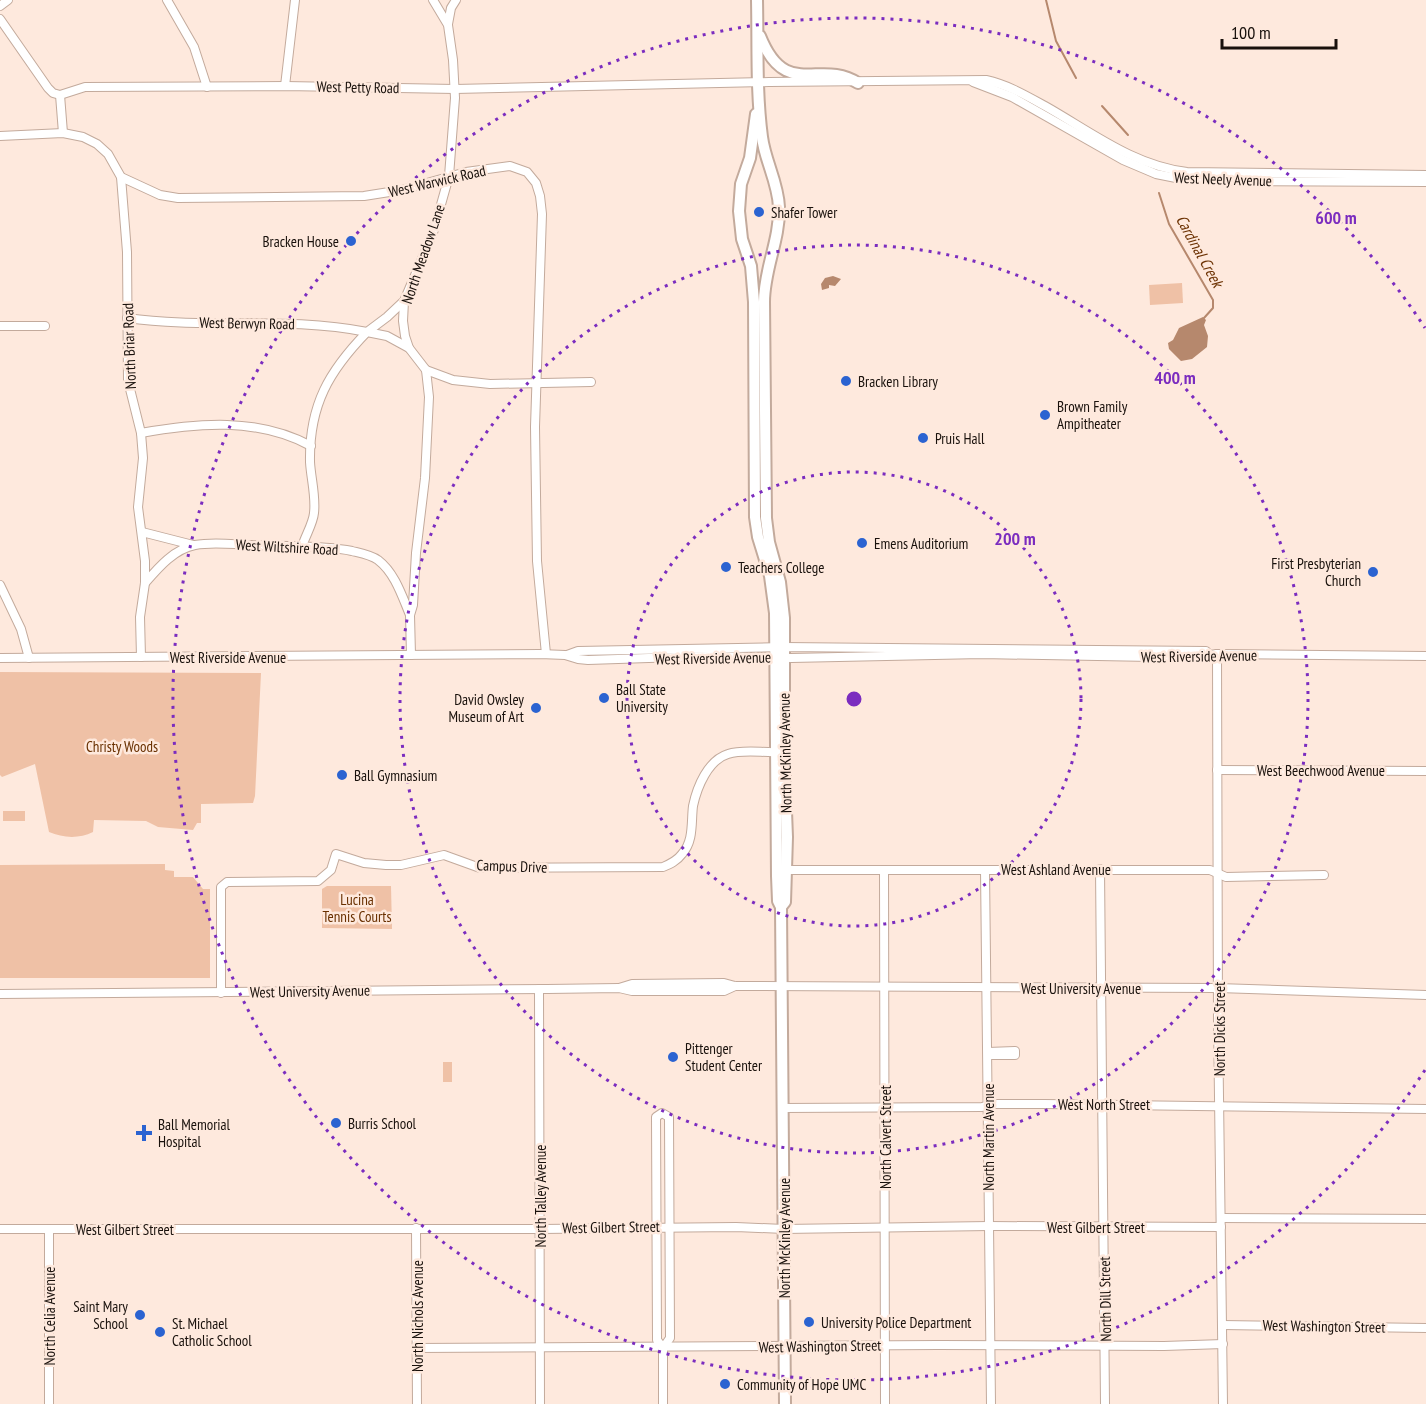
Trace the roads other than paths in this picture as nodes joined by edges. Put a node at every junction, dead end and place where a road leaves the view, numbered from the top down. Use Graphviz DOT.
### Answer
graph roads {
  1 [pos="8,0"];
  2 [pos="167,0"];
  3 [pos="295,0"];
  4 [pos="433,0"];
  5 [pos="456,0"];
  6 [pos="757,0"];
  7 [pos="0,6"];
  8 [pos="0,19"];
  9 [pos="448,25"];
  10 [pos="758,30"];
  11 [pos="971,81"];
  12 [pos="758,83"];
  13 [pos="858,83"];
  14 [pos="285,86"];
  15 [pos="207,87"];
  16 [pos="455,89"];
  17 [pos="60,96"];
  18 [pos="758,108"];
  19 [pos="63,134"];
  20 [pos="0,136"];
  21 [pos="1426,175"];
  22 [pos="449,176"];
  23 [pos="121,177"];
  24 [pos="1426,182"];
  25 [pos="404,301"];
  26 [pos="127,318"];
  27 [pos="0,326"];
  28 [pos="45,326"];
  29 [pos="367,332"];
  30 [pos="409,348"];
  31 [pos="426,370"];
  32 [pos="591,382"];
  33 [pos="535,383"];
  34 [pos="141,433"];
  35 [pos="311,446"];
  36 [pos="142,532"];
  37 [pos="195,545"];
  38 [pos="302,547"];
  39 [pos="145,583"];
  40 [pos="0,585"];
  41 [pos="410,615"];
  42 [pos="779,650"];
  43 [pos="546,654"];
  44 [pos="1214,655"];
  45 [pos="411,656"];
  46 [pos="1426,656"];
  47 [pos="141,657"];
  48 [pos="0,658"];
  49 [pos="28,658"];
  50 [pos="779,752"];
  51 [pos="1217,770"];
  52 [pos="1426,771"];
  53 [pos="1100,869"];
  54 [pos="786,870"];
  55 [pos="884,870"];
  56 [pos="985,870"];
  57 [pos="1217,872"];
  58 [pos="1324,875"];
  59 [pos="782,907"];
  60 [pos="781,986"];
  61 [pos="885,987"];
  62 [pos="987,987"];
  63 [pos="1218,988"];
  64 [pos="539,989"];
  65 [pos="1101,989"];
  66 [pos="221,993"];
  67 [pos="0,994"];
  68 [pos="1426,995"];
  69 [pos="988,1105"];
  70 [pos="1102,1105"];
  71 [pos="1219,1105"];
  72 [pos="885,1107"];
  73 [pos="783,1108"];
  74 [pos="1426,1109"];
  75 [pos="1221,1218"];
  76 [pos="1426,1219"];
  77 [pos="989,1226"];
  78 [pos="656,1227"];
  79 [pos="669,1227"];
  80 [pos="885,1227"];
  81 [pos="1104,1227"];
  82 [pos="1221,1227"];
  83 [pos="416,1228"];
  84 [pos="0,1229"];
  85 [pos="49,1229"];
  86 [pos="540,1229"];
  87 [pos="784,1229"];
  88 [pos="1223,1325"];
  89 [pos="1426,1328"];
  90 [pos="1223,1344"];
  91 [pos="885,1346"];
  92 [pos="990,1346"];
  93 [pos="1106,1346"];
  94 [pos="785,1347"];
  95 [pos="417,1348"];
  96 [pos="540,1348"];
  97 [pos="663,1348"];
  98 [pos="49,1404"];
  99 [pos="417,1404"];
  100 [pos="540,1404"];
  101 [pos="663,1404"];
  102 [pos="785,1404"];
  103 [pos="885,1404"];
  104 [pos="991,1404"];
  105 [pos="1105,1404"];
  106 [pos="1223,1404"];
  1 -- 7 [label="street"];
  2 -- 15 [label="street"];
  3 -- 14 [label="street"];
  4 -- 9 [label="street"];
  5 -- 9 [label="street"];
  6 -- 10 [label="main road, North McKinley Avenue"];
  8 -- 17 [label="street"];
  9 -- 16 [label="street, North Meadow Lane"];
  10 -- 12 [label="main road, North McKinley Avenue"];
  10 -- 13 [label="main road"];
  11 -- 13 [label="street, West Neely Avenue"];
  11 -- 21 [label="street, West Neely Avenue"];
  11 -- 24 [label="street, West Neely Avenue"];
  12 -- 13 [label="street, West Neely Avenue"];
  12 -- 16 [label="street, West Petty Road"];
  12 -- 18 [label="main road, North McKinley Avenue"];
  14 -- 15 [label="street, West Petty Road"];
  14 -- 16 [label="street, West Petty Road"];
  15 -- 17 [label="street, West Petty Road"];
  16 -- 22 [label="street, North Meadow Lane"];
  17 -- 19 [label="street"];
  18 -- 42 [label="main road, North McKinley Avenue"];
  18 -- 42 [label="main road, North McKinley Avenue"];
  19 -- 20 [label="street"];
  19 -- 23 [label="street"];
  22 -- 23 [label="street, West Warwick Road"];
  22 -- 25 [label="street, North Meadow Lane"];
  22 -- 33 [label="street, West Warwick Road"];
  23 -- 26 [label="street, North Briar Road"];
  25 -- 29 [label="street"];
  25 -- 30 [label="street, North Meadow Lane"];
  26 -- 29 [label="street, West Berwyn Road"];
  26 -- 34 [label="street, North Briar Road"];
  27 -- 28 [label="street"];
  29 -- 30 [label="street, West Berwyn Road"];
  29 -- 35 [label="street"];
  30 -- 31 [label="street, North Meadow Lane"];
  31 -- 33 [label="street"];
  31 -- 41 [label="street"];
  32 -- 33 [label="street"];
  33 -- 43 [label="street, West Warwick Road"];
  34 -- 35 [label="street"];
  34 -- 36 [label="street, North Briar Road"];
  35 -- 38 [label="street"];
  36 -- 37 [label="street"];
  36 -- 39 [label="street, North Briar Road"];
  37 -- 38 [label="street, West Wiltshire Road"];
  37 -- 39 [label="street, West Wiltshire Road"];
  38 -- 41 [label="street, West Wiltshire Road"];
  39 -- 47 [label="street, North Briar Road"];
  40 -- 49 [label="street"];
  41 -- 45 [label="street"];
  42 -- 43 [label="street, West Riverside Avenue"];
  42 -- 44 [label="street, West Riverside Avenue"];
  42 -- 50 [label="main road, North McKinley Avenue"];
  43 -- 45 [label="street, West Riverside Avenue"];
  44 -- 46 [label="street, West Riverside Avenue"];
  44 -- 51 [label="street, North Dicks Street"];
  45 -- 47 [label="street, West Riverside Avenue"];
  47 -- 49 [label="street, West Riverside Avenue"];
  48 -- 49 [label="street, West Riverside Avenue"];
  50 -- 54 [label="main road, North McKinley Avenue"];
  50 -- 59 [label="main road"];
  50 -- 66 [label="street, Campus Drive"];
  51 -- 52 [label="street, West Beechwood Avenue"];
  51 -- 57 [label="street, North Dicks Street"];
  53 -- 56 [label="street, West Ashland Avenue"];
  53 -- 57 [label="street, West Ashland Avenue"];
  53 -- 65 [label="street, North Dill Street"];
  54 -- 55 [label="street, West Ashland Avenue"];
  54 -- 59 [label="main road, North McKinley Avenue"];
  55 -- 56 [label="street, West Ashland Avenue"];
  55 -- 61 [label="street, North Calvert Street"];
  56 -- 62 [label="street, North Martin Avenue"];
  57 -- 58 [label="street, West Ashland Avenue"];
  57 -- 63 [label="street, North Dicks Street"];
  59 -- 60 [label="main road, North McKinley Avenue"];
  60 -- 61 [label="street, West University Avenue"];
  60 -- 64 [label="street, West University Avenue"];
  60 -- 73 [label="main road, North McKinley Avenue"];
  61 -- 62 [label="street, West University Avenue"];
  61 -- 72 [label="street, North Calvert Street"];
  62 -- 65 [label="street, West University Avenue"];
  62 -- 69 [label="street, North Martin Avenue"];
  63 -- 65 [label="street, West University Avenue"];
  63 -- 68 [label="street, West University Avenue"];
  63 -- 71 [label="street, North Dicks Street"];
  64 -- 66 [label="street, West University Avenue"];
  64 -- 86 [label="street, North Talley Avenue"];
  65 -- 70 [label="street, North Dill Street"];
  66 -- 67 [label="street, West University Avenue"];
  69 -- 70 [label="street, West North Street"];
  69 -- 72 [label="street, West North Street"];
  69 -- 77 [label="street, North Martin Avenue"];
  70 -- 71 [label="street, West North Street"];
  70 -- 81 [label="street, North Dill Street"];
  71 -- 74 [label="street, West North Street"];
  71 -- 75 [label="street, North Dicks Street"];
  72 -- 73 [label="street, West North Street"];
  72 -- 80 [label="street, North Calvert Street"];
  73 -- 87 [label="main road, North McKinley Avenue"];
  75 -- 76 [label="street"];
  75 -- 82 [label="street, North Dicks Street"];
  77 -- 80 [label="street, West Gilbert Street"];
  77 -- 81 [label="street, West Gilbert Street"];
  77 -- 92 [label="street, North Martin Avenue"];
  78 -- 79 [label="street, West Gilbert Street"];
  78 -- 79 [label="street"];
  78 -- 86 [label="street, West Gilbert Street"];
  78 -- 97 [label="street"];
  79 -- 87 [label="street, West Gilbert Street"];
  79 -- 97 [label="street"];
  80 -- 87 [label="street, West Gilbert Street"];
  80 -- 91 [label="street, North Calvert Street"];
  81 -- 82 [label="street, West Gilbert Street"];
  81 -- 93 [label="street, North Dill Street"];
  82 -- 88 [label="street, North Dicks Street"];
  83 -- 85 [label="street, West Gilbert Street"];
  83 -- 86 [label="street, West Gilbert Street"];
  83 -- 95 [label="street, North Nichols Avenue"];
  84 -- 85 [label="street, West Gilbert Street"];
  85 -- 98 [label="street, North Celia Avenue"];
  86 -- 96 [label="street, North Talley Avenue"];
  87 -- 94 [label="main road, North McKinley Avenue"];
  88 -- 89 [label="street, West Washington Street"];
  88 -- 90 [label="street, North Dicks Street"];
  90 -- 93 [label="street, West Washington Street"];
  90 -- 106 [label="street, North Dicks Street"];
  91 -- 92 [label="street, West Washington Street"];
  91 -- 94 [label="street, West Washington Street"];
  91 -- 103 [label="street, North Calvert Street"];
  92 -- 93 [label="street, West Washington Street"];
  92 -- 104 [label="street, North Martin Avenue"];
  93 -- 105 [label="street, North Dill Street"];
  94 -- 97 [label="street, West Washington Street"];
  94 -- 102 [label="main road, North McKinley Avenue"];
  95 -- 96 [label="street, West Washington Street"];
  95 -- 99 [label="street, North Nichols Avenue"];
  96 -- 97 [label="street, West Washington Street"];
  96 -- 100 [label="street, North Talley Avenue"];
  97 -- 101 [label="street"];
}
